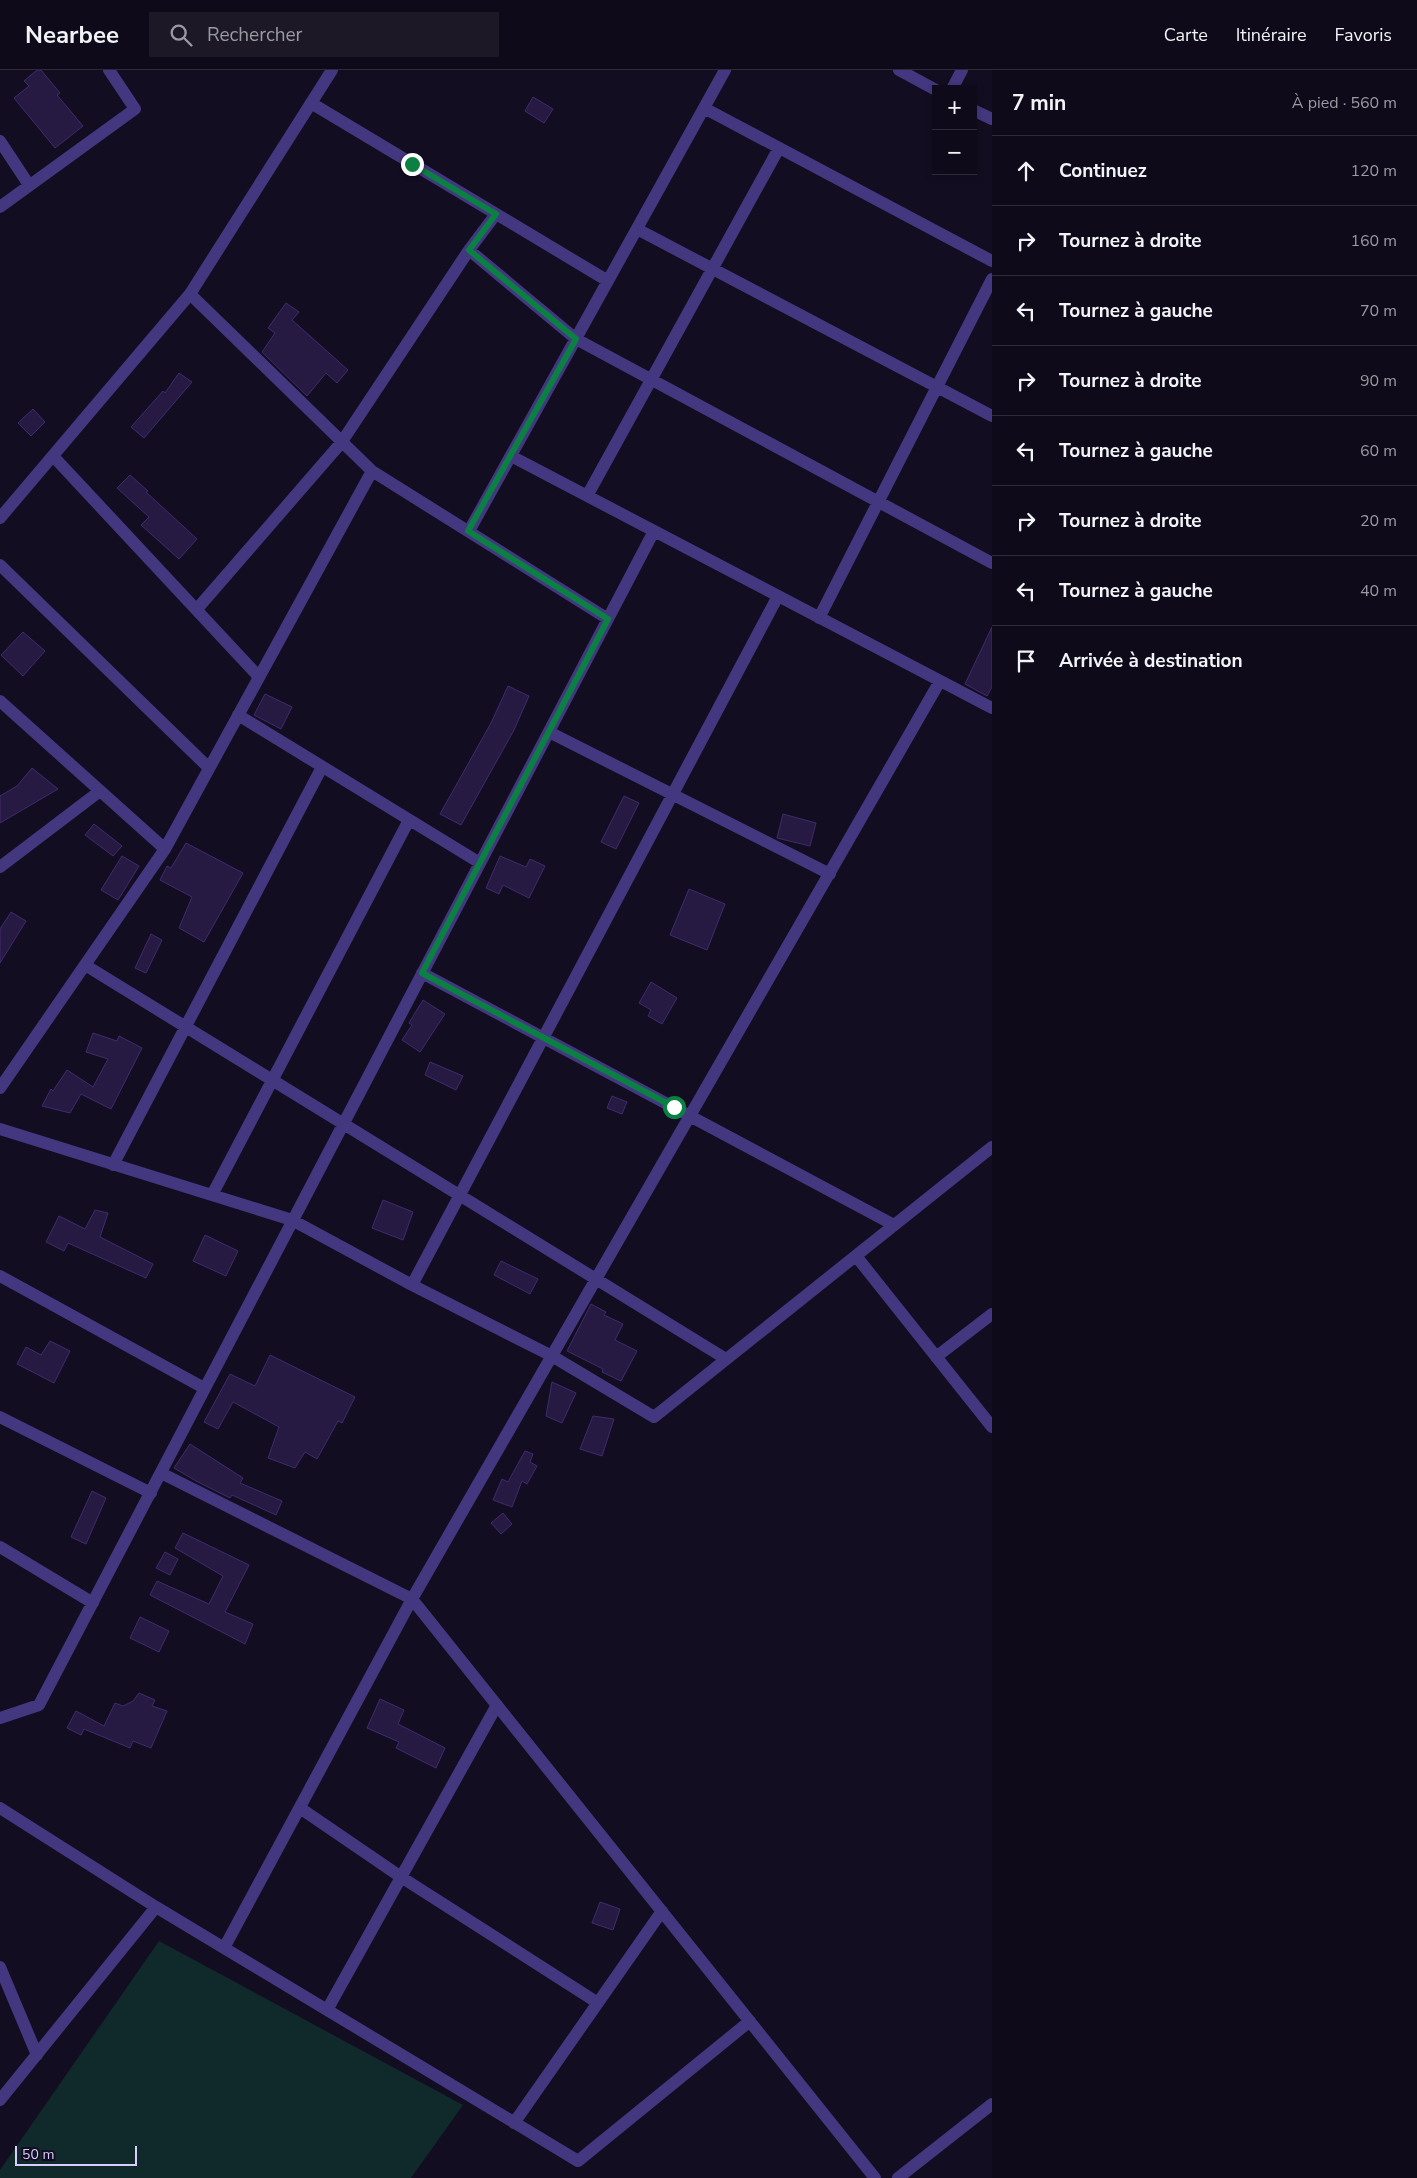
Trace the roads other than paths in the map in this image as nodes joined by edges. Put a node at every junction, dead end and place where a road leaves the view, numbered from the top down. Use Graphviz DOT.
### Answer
graph roads {
  1 [pos="109,70"];
  2 [pos="332,70"];
  3 [pos="725,70"];
  4 [pos="899,70"];
  5 [pos="962,70"];
  6 [pos="954,85"];
  7 [pos="932,88"];
  8 [pos="311,103"];
  9 [pos="704,108"];
  10 [pos="977,112"];
  11 [pos="992,120"];
  12 [pos="0,141"];
  13 [pos="779,148"];
  14 [pos="29,185"];
  15 [pos="0,207"];
  16 [pos="496,214"];
  17 [pos="637,229"];
  18 [pos="469,250"];
  19 [pos="992,261"];
  20 [pos="712,269"];
  21 [pos="992,279"];
  22 [pos="608,281"];
  23 [pos="190,294"];
  24 [pos="576,339"];
  25 [pos="651,380"];
  26 [pos="937,387"];
  27 [pos="992,416"];
  28 [pos="341,443"];
  29 [pos="53,456"];
  30 [pos="511,456"];
  31 [pos="372,472"];
  32 [pos="587,496"];
  33 [pos="878,502"];
  34 [pos="0,518"];
  35 [pos="468,531"];
  36 [pos="654,532"];
  37 [pos="992,563"];
  38 [pos="0,565"];
  39 [pos="778,596"];
  40 [pos="198,609"];
  41 [pos="819,618"];
  42 [pos="608,619"];
  43 [pos="259,677"];
  44 [pos="940,681"];
  45 [pos="0,701"];
  46 [pos="992,708"];
  47 [pos="238,715"];
  48 [pos="549,732"];
  49 [pos="322,767"];
  50 [pos="210,768"];
  51 [pos="100,791"];
  52 [pos="672,794"];
  53 [pos="409,820"];
  54 [pos="165,849"];
  55 [pos="480,863"];
  56 [pos="0,867"];
  57 [pos="830,874"];
  58 [pos="85,965"];
  59 [pos="422,973"];
  60 [pos="186,1027"];
  61 [pos="544,1038"];
  62 [pos="271,1079"];
  63 [pos="0,1088"];
  64 [pos="690,1116"];
  65 [pos="343,1123"];
  66 [pos="0,1130"];
  67 [pos="992,1147"];
  68 [pos="113,1165"];
  69 [pos="212,1195"];
  70 [pos="461,1196"];
  71 [pos="292,1220"];
  72 [pos="894,1225"];
  73 [pos="856,1256"];
  74 [pos="0,1276"];
  75 [pos="597,1279"];
  76 [pos="412,1285"];
  77 [pos="992,1314"];
  78 [pos="552,1356"];
  79 [pos="936,1357"];
  80 [pos="726,1359"];
  81 [pos="204,1388"];
  82 [pos="0,1417"];
  83 [pos="992,1427"];
  84 [pos="160,1473"];
  85 [pos="151,1493"];
  86 [pos="0,1547"];
  87 [pos="412,1599"];
  88 [pos="93,1603"];
  89 [pos="497,1705"];
  90 [pos="0,1718"];
  91 [pos="0,1808"];
  92 [pos="300,1808"];
  93 [pos="401,1877"];
  94 [pos="156,1908"];
  95 [pos="662,1911"];
  96 [pos="224,1948"];
  97 [pos="0,1968"];
  98 [pos="598,2004"];
  99 [pos="327,2010"];
  100 [pos="750,2021"];
  101 [pos="37,2055"];
  102 [pos="0,2100"];
  103 [pos="992,2104"];
  104 [pos="514,2123"];
  105 [pos="875,2178"];
  106 [pos="898,2178"];
  1 -- 14 [label="street"];
  2 -- 8 [label="street"];
  3 -- 9 [label="street"];
  4 -- 7 [label="street"];
  5 -- 6 [label="street"];
  8 -- 16 [label="street"];
  8 -- 23 [label="street"];
  9 -- 13 [label="street"];
  9 -- 17 [label="street"];
  10 -- 11 [label="street"];
  12 -- 14 [label="street"];
  13 -- 19 [label="street"];
  13 -- 20 [label="street"];
  14 -- 15 [label="street"];
  16 -- 18 [label="street"];
  16 -- 22 [label="street"];
  17 -- 20 [label="street"];
  17 -- 22 [label="street"];
  18 -- 24 [label="street"];
  18 -- 28 [label="street"];
  20 -- 25 [label="street"];
  20 -- 26 [label="street"];
  21 -- 26 [label="street"];
  22 -- 24 [label="street"];
  23 -- 28 [label="street"];
  23 -- 29 [label="street"];
  24 -- 25 [label="street"];
  24 -- 30 [label="street"];
  25 -- 32 [label="street"];
  25 -- 33 [label="street"];
  26 -- 27 [label="street"];
  26 -- 33 [label="street"];
  28 -- 31 [label="street"];
  28 -- 40 [label="street"];
  29 -- 34 [label="street"];
  29 -- 40 [label="street"];
  30 -- 32 [label="street"];
  30 -- 35 [label="street"];
  31 -- 35 [label="street"];
  31 -- 43 [label="street"];
  32 -- 36 [label="street"];
  33 -- 37 [label="street"];
  33 -- 41 [label="street"];
  35 -- 42 [label="street"];
  36 -- 39 [label="street"];
  36 -- 42 [label="street"];
  38 -- 50 [label="street"];
  39 -- 41 [label="street"];
  39 -- 52 [label="street"];
  40 -- 43 [label="street"];
  41 -- 44 [label="street"];
  42 -- 48 [label="street"];
  43 -- 47 [label="street"];
  44 -- 46 [label="street"];
  44 -- 57 [label="street"];
  45 -- 51 [label="street"];
  47 -- 49 [label="street"];
  47 -- 50 [label="street"];
  48 -- 52 [label="street"];
  48 -- 55 [label="street"];
  49 -- 53 [label="street"];
  49 -- 60 [label="street"];
  50 -- 54 [label="street"];
  51 -- 54 [label="street"];
  51 -- 56 [label="street"];
  52 -- 57 [label="street"];
  52 -- 61 [label="street"];
  53 -- 55 [label="street"];
  53 -- 62 [label="street"];
  54 -- 58 [label="street"];
  55 -- 59 [label="street"];
  57 -- 64 [label="street"];
  58 -- 60 [label="street"];
  58 -- 63 [label="street"];
  59 -- 61 [label="street"];
  59 -- 65 [label="street"];
  60 -- 62 [label="street"];
  60 -- 68 [label="street"];
  61 -- 64 [label="street"];
  61 -- 70 [label="street"];
  62 -- 65 [label="street"];
  62 -- 69 [label="street"];
  64 -- 72 [label="street"];
  64 -- 75 [label="street"];
  65 -- 70 [label="street"];
  65 -- 71 [label="street"];
  66 -- 68 [label="street"];
  67 -- 72 [label="street"];
  68 -- 69 [label="street"];
  69 -- 71 [label="street"];
  70 -- 75 [label="street"];
  70 -- 76 [label="street"];
  71 -- 76 [label="street"];
  71 -- 81 [label="street"];
  72 -- 73 [label="street"];
  73 -- 79 [label="street"];
  73 -- 80 [label="street"];
  74 -- 81 [label="street"];
  75 -- 78 [label="street"];
  75 -- 80 [label="street"];
  76 -- 78 [label="street"];
  77 -- 79 [label="street"];
  78 -- 80 [label="street"];
  78 -- 87 [label="street"];
  79 -- 83 [label="street"];
  81 -- 84 [label="street"];
  82 -- 85 [label="street"];
  84 -- 85 [label="street"];
  84 -- 87 [label="street"];
  85 -- 88 [label="street"];
  86 -- 88 [label="street"];
  87 -- 89 [label="street"];
  87 -- 92 [label="street"];
  88 -- 90 [label="street"];
  89 -- 93 [label="street"];
  89 -- 95 [label="street"];
  91 -- 94 [label="street"];
  92 -- 93 [label="street"];
  92 -- 96 [label="street"];
  93 -- 98 [label="street"];
  93 -- 99 [label="street"];
  94 -- 96 [label="street"];
  94 -- 101 [label="street"];
  95 -- 98 [label="street"];
  95 -- 100 [label="street"];
  96 -- 99 [label="street"];
  97 -- 101 [label="street"];
  98 -- 104 [label="street"];
  99 -- 104 [label="street"];
  100 -- 104 [label="street"];
  100 -- 105 [label="street"];
  101 -- 102 [label="street"];
  103 -- 106 [label="street"];
}
